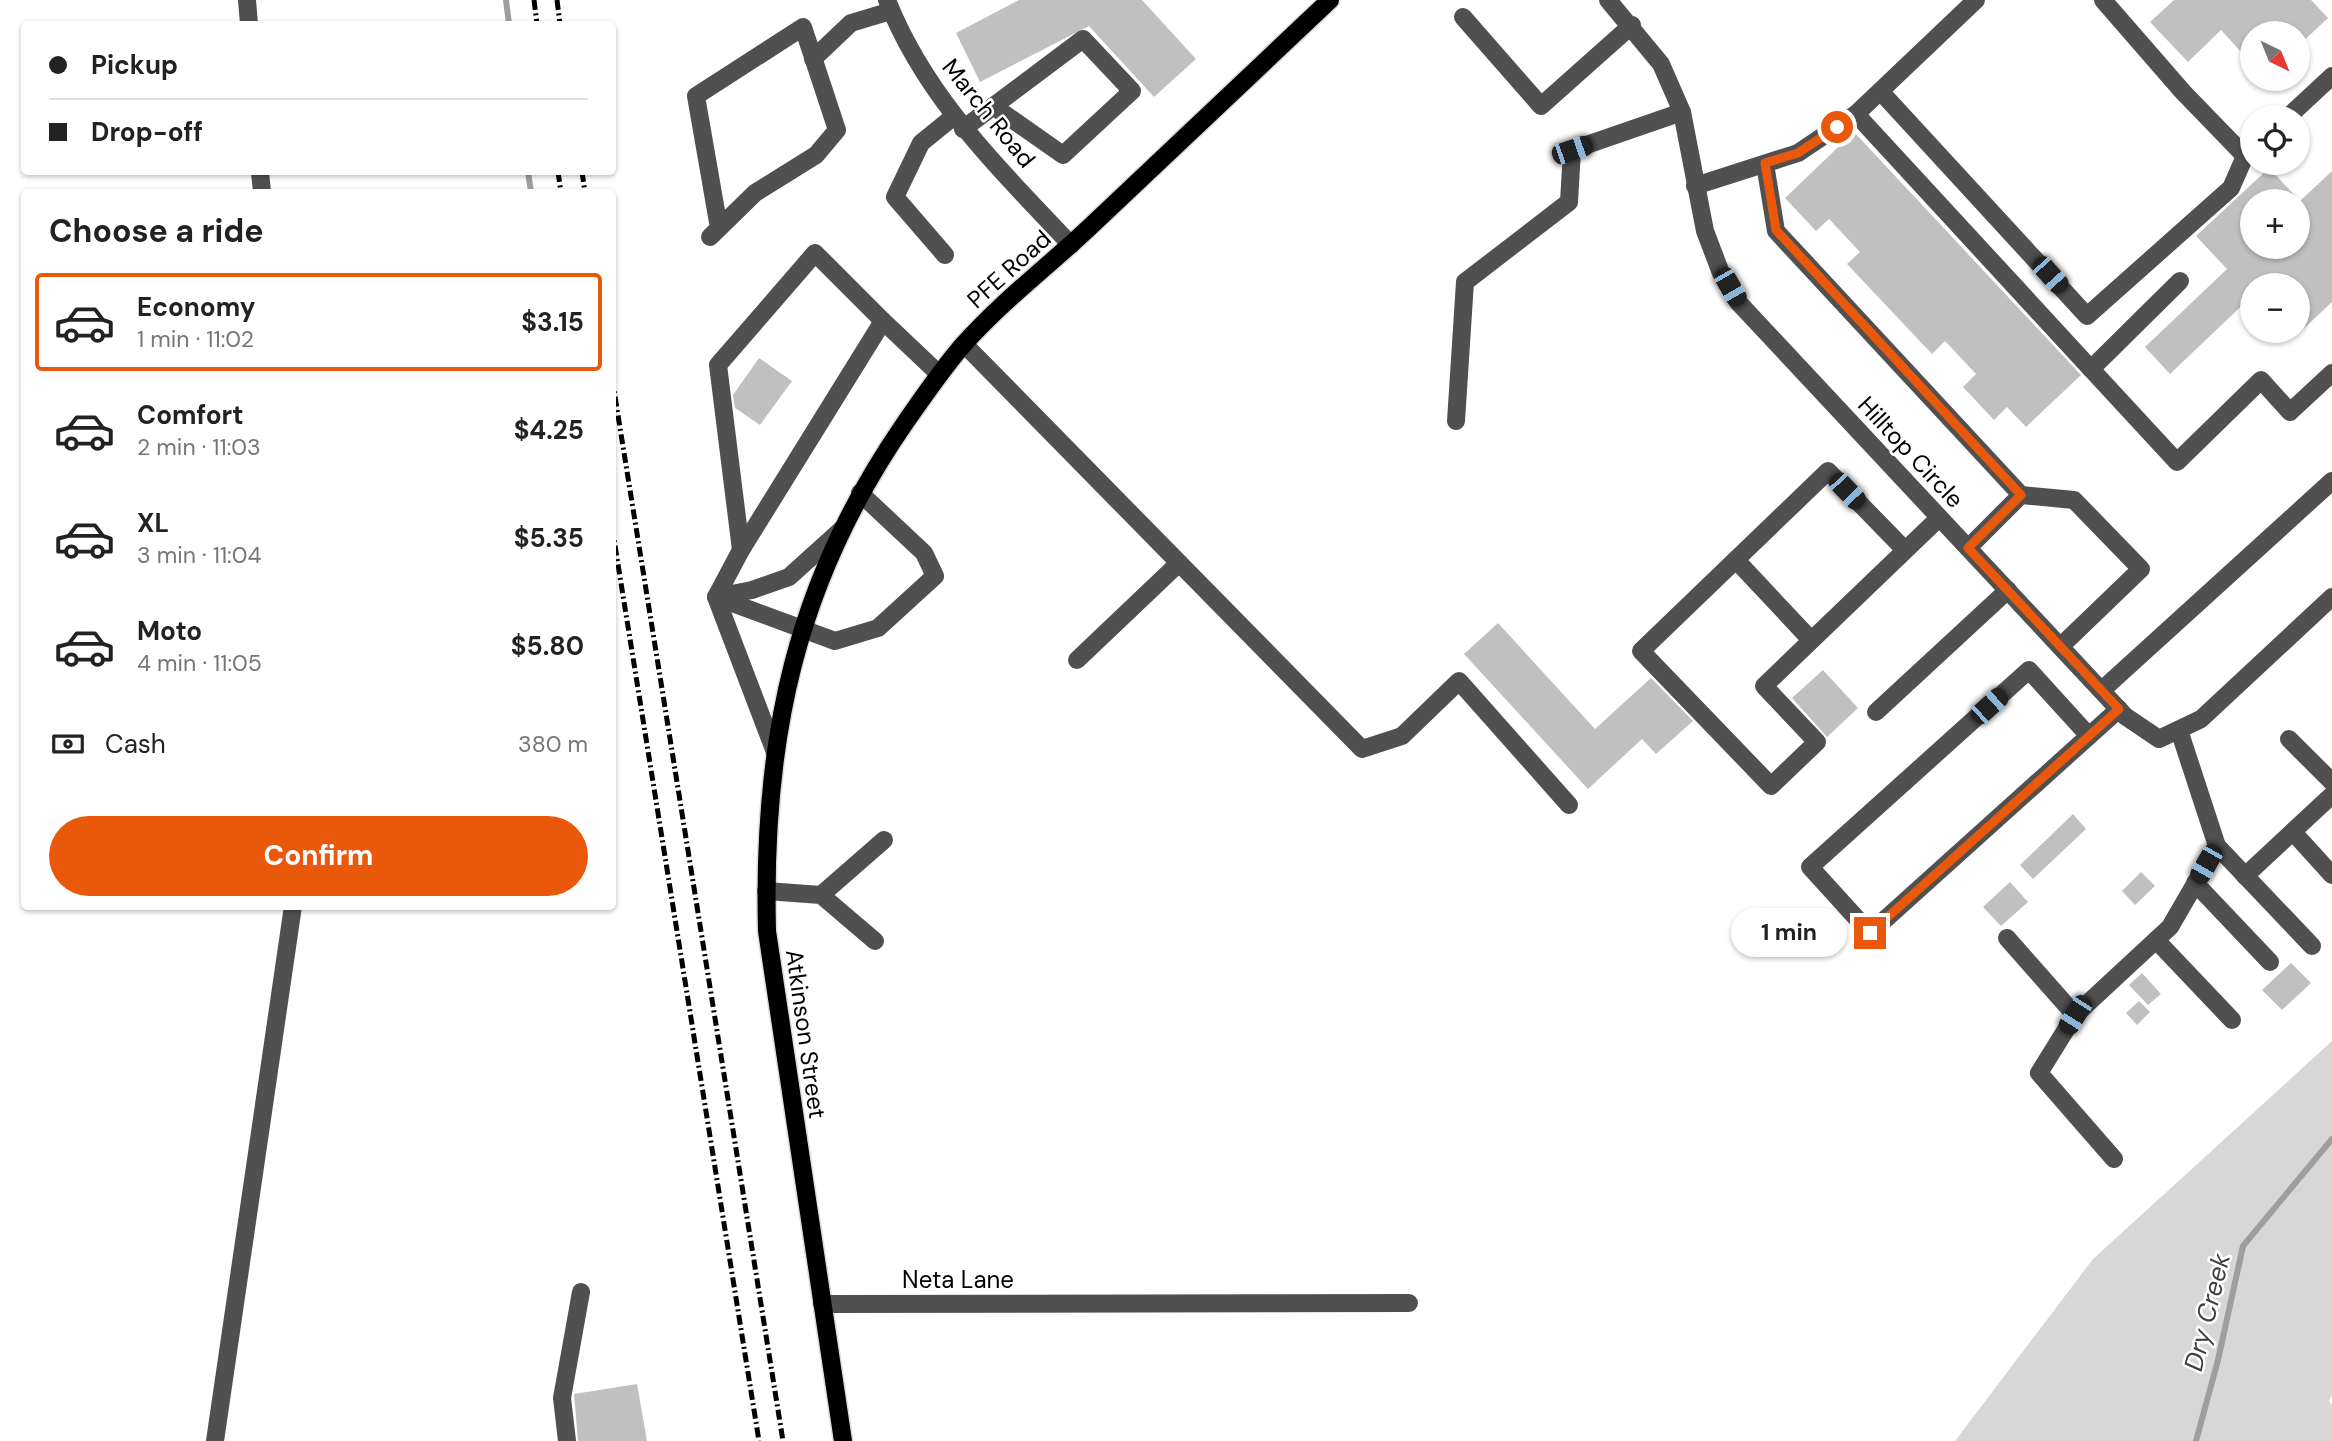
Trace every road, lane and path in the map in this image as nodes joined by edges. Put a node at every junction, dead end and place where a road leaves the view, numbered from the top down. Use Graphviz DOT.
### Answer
graph roads {
  1 [pos="247,0"];
  2 [pos="1330,0"];
  3 [pos="1608,0"];
  4 [pos="1976,0"];
  5 [pos="2103,0"];
  6 [pos="889,6"];
  7 [pos="1464,17"];
  8 [pos="249,21"];
  9 [pos="1632,25"];
  10 [pos="813,59"];
  11 [pos="2332,76"];
  12 [pos="1881,92"];
  13 [pos="2300,105"];
  14 [pos="993,106"];
  15 [pos="1682,112"];
  16 [pos="1856,114"];
  17 [pos="958,123"];
  18 [pos="2240,145"];
  19 [pos="1765,163"];
  20 [pos="2240,170"];
  21 [pos="1695,186"];
  22 [pos="1071,245"];
  23 [pos="945,255"];
  24 [pos="2180,281"];
  25 [pos="883,321"];
  26 [pos="964,344"];
  27 [pos="2091,369"];
  28 [pos="2332,373"];
  29 [pos="939,374"];
  30 [pos="1456,421"];
  31 [pos="2332,481"];
  32 [pos="860,494"];
  33 [pos="2021,495"];
  34 [pos="1939,518"];
  35 [pos="841,530"];
  36 [pos="1968,548"];
  37 [pos="741,550"];
  38 [pos="1905,551"];
  39 [pos="1736,560"];
  40 [pos="1179,564"];
  41 [pos="2008,590"];
  42 [pos="716,597"];
  43 [pos="2332,597"];
  44 [pos="801,631"];
  45 [pos="1811,640"];
  46 [pos="2061,646"];
  47 [pos="1077,660"];
  48 [pos="2102,690"];
  49 [pos="2119,709"];
  50 [pos="1877,712"];
  51 [pos="2179,730"];
  52 [pos="2089,736"];
  53 [pos="2289,739"];
  54 [pos="775,752"];
  55 [pos="2332,782"];
  56 [pos="2332,795"];
  57 [pos="1569,805"];
  58 [pos="2293,832"];
  59 [pos="884,841"];
  60 [pos="2217,846"];
  61 [pos="2332,875"];
  62 [pos="2245,876"];
  63 [pos="2195,883"];
  64 [pos="766,891"];
  65 [pos="821,895"];
  66 [pos="292,910"];
  67 [pos="2007,938"];
  68 [pos="2156,940"];
  69 [pos="875,941"];
  70 [pos="2312,946"];
  71 [pos="2270,962"];
  72 [pos="2075,1015"];
  73 [pos="2232,1020"];
  74 [pos="2114,1160"];
  75 [pos="581,1292"];
  76 [pos="1409,1303"];
  77 [pos="822,1304"];
  78 [pos="215,1441"];
  79 [pos="567,1441"];
  80 [pos="843,1441"];
  1 -- 8 [label="street"];
  2 -- 22 [label="main road, PFE Road"];
  3 -- 9 [label="street, Hilltop Circle"];
  4 -- 12 [label="street"];
  5 -- 18 [label="street"];
  6 -- 10 [label="street"];
  6 -- 17 [label="street, March Road"];
  7 -- 9 [label="street"];
  9 -- 15 [label="street, Hilltop Circle"];
  10 -- 10 [label="street"];
  11 -- 13 [label="street"];
  12 -- 16 [label="street"];
  12 -- 20 [label="street"];
  14 -- 14 [label="street"];
  14 -- 17 [label="street"];
  15 -- 21 [label="street, Hilltop Circle"];
  15 -- 30 [label="street"];
  16 -- 19 [label="street"];
  16 -- 27 [label="street"];
  17 -- 22 [label="street, March Road"];
  17 -- 23 [label="street"];
  19 -- 21 [label="street"];
  19 -- 33 [label="street"];
  21 -- 34 [label="street, Hilltop Circle"];
  22 -- 26 [label="main road, PFE Road"];
  24 -- 27 [label="street"];
  25 -- 29 [label="street"];
  25 -- 37 [label="street"];
  25 -- 37 [label="street"];
  26 -- 29 [label="main road, PFE Road"];
  26 -- 40 [label="street"];
  27 -- 28 [label="street"];
  29 -- 32 [label="main road, PFE Road"];
  31 -- 48 [label="street"];
  32 -- 35 [label="main road, PFE Road"];
  32 -- 44 [label="street"];
  33 -- 36 [label="street"];
  33 -- 46 [label="street"];
  34 -- 36 [label="street, Hilltop Circle"];
  34 -- 38 [label="street"];
  35 -- 42 [label="street"];
  35 -- 44 [label="main road, PFE Road"];
  36 -- 41 [label="street, Hilltop Circle"];
  37 -- 42 [label="street"];
  38 -- 39 [label="street"];
  38 -- 45 [label="street"];
  39 -- 45 [label="street"];
  39 -- 45 [label="street"];
  40 -- 47 [label="street"];
  40 -- 57 [label="street"];
  41 -- 46 [label="street, Hilltop Circle"];
  41 -- 50 [label="street"];
  42 -- 44 [label="street"];
  42 -- 54 [label="street"];
  43 -- 51 [label="street, Hilltop Circle"];
  44 -- 54 [label="main road, Atkinson Street"];
  46 -- 48 [label="street, Hilltop Circle"];
  48 -- 49 [label="street, Hilltop Circle"];
  49 -- 51 [label="street, Hilltop Circle"];
  49 -- 52 [label="street"];
  51 -- 60 [label="street"];
  52 -- 52 [label="street"];
  53 -- 55 [label="street"];
  54 -- 64 [label="main road, Atkinson Street"];
  56 -- 58 [label="street"];
  58 -- 61 [label="street"];
  58 -- 62 [label="street"];
  59 -- 65 [label="street"];
  60 -- 62 [label="street"];
  60 -- 63 [label="street"];
  62 -- 70 [label="street"];
  63 -- 68 [label="street"];
  63 -- 71 [label="street"];
  64 -- 65 [label="street"];
  64 -- 77 [label="main road, Atkinson Street"];
  65 -- 69 [label="street"];
  66 -- 78 [label="street"];
  67 -- 72 [label="street"];
  68 -- 72 [label="street"];
  68 -- 73 [label="street"];
  72 -- 74 [label="street"];
  75 -- 79 [label="street"];
  76 -- 77 [label="street, Neta Lane"];
  77 -- 80 [label="main road, Atkinson Street"];
}
